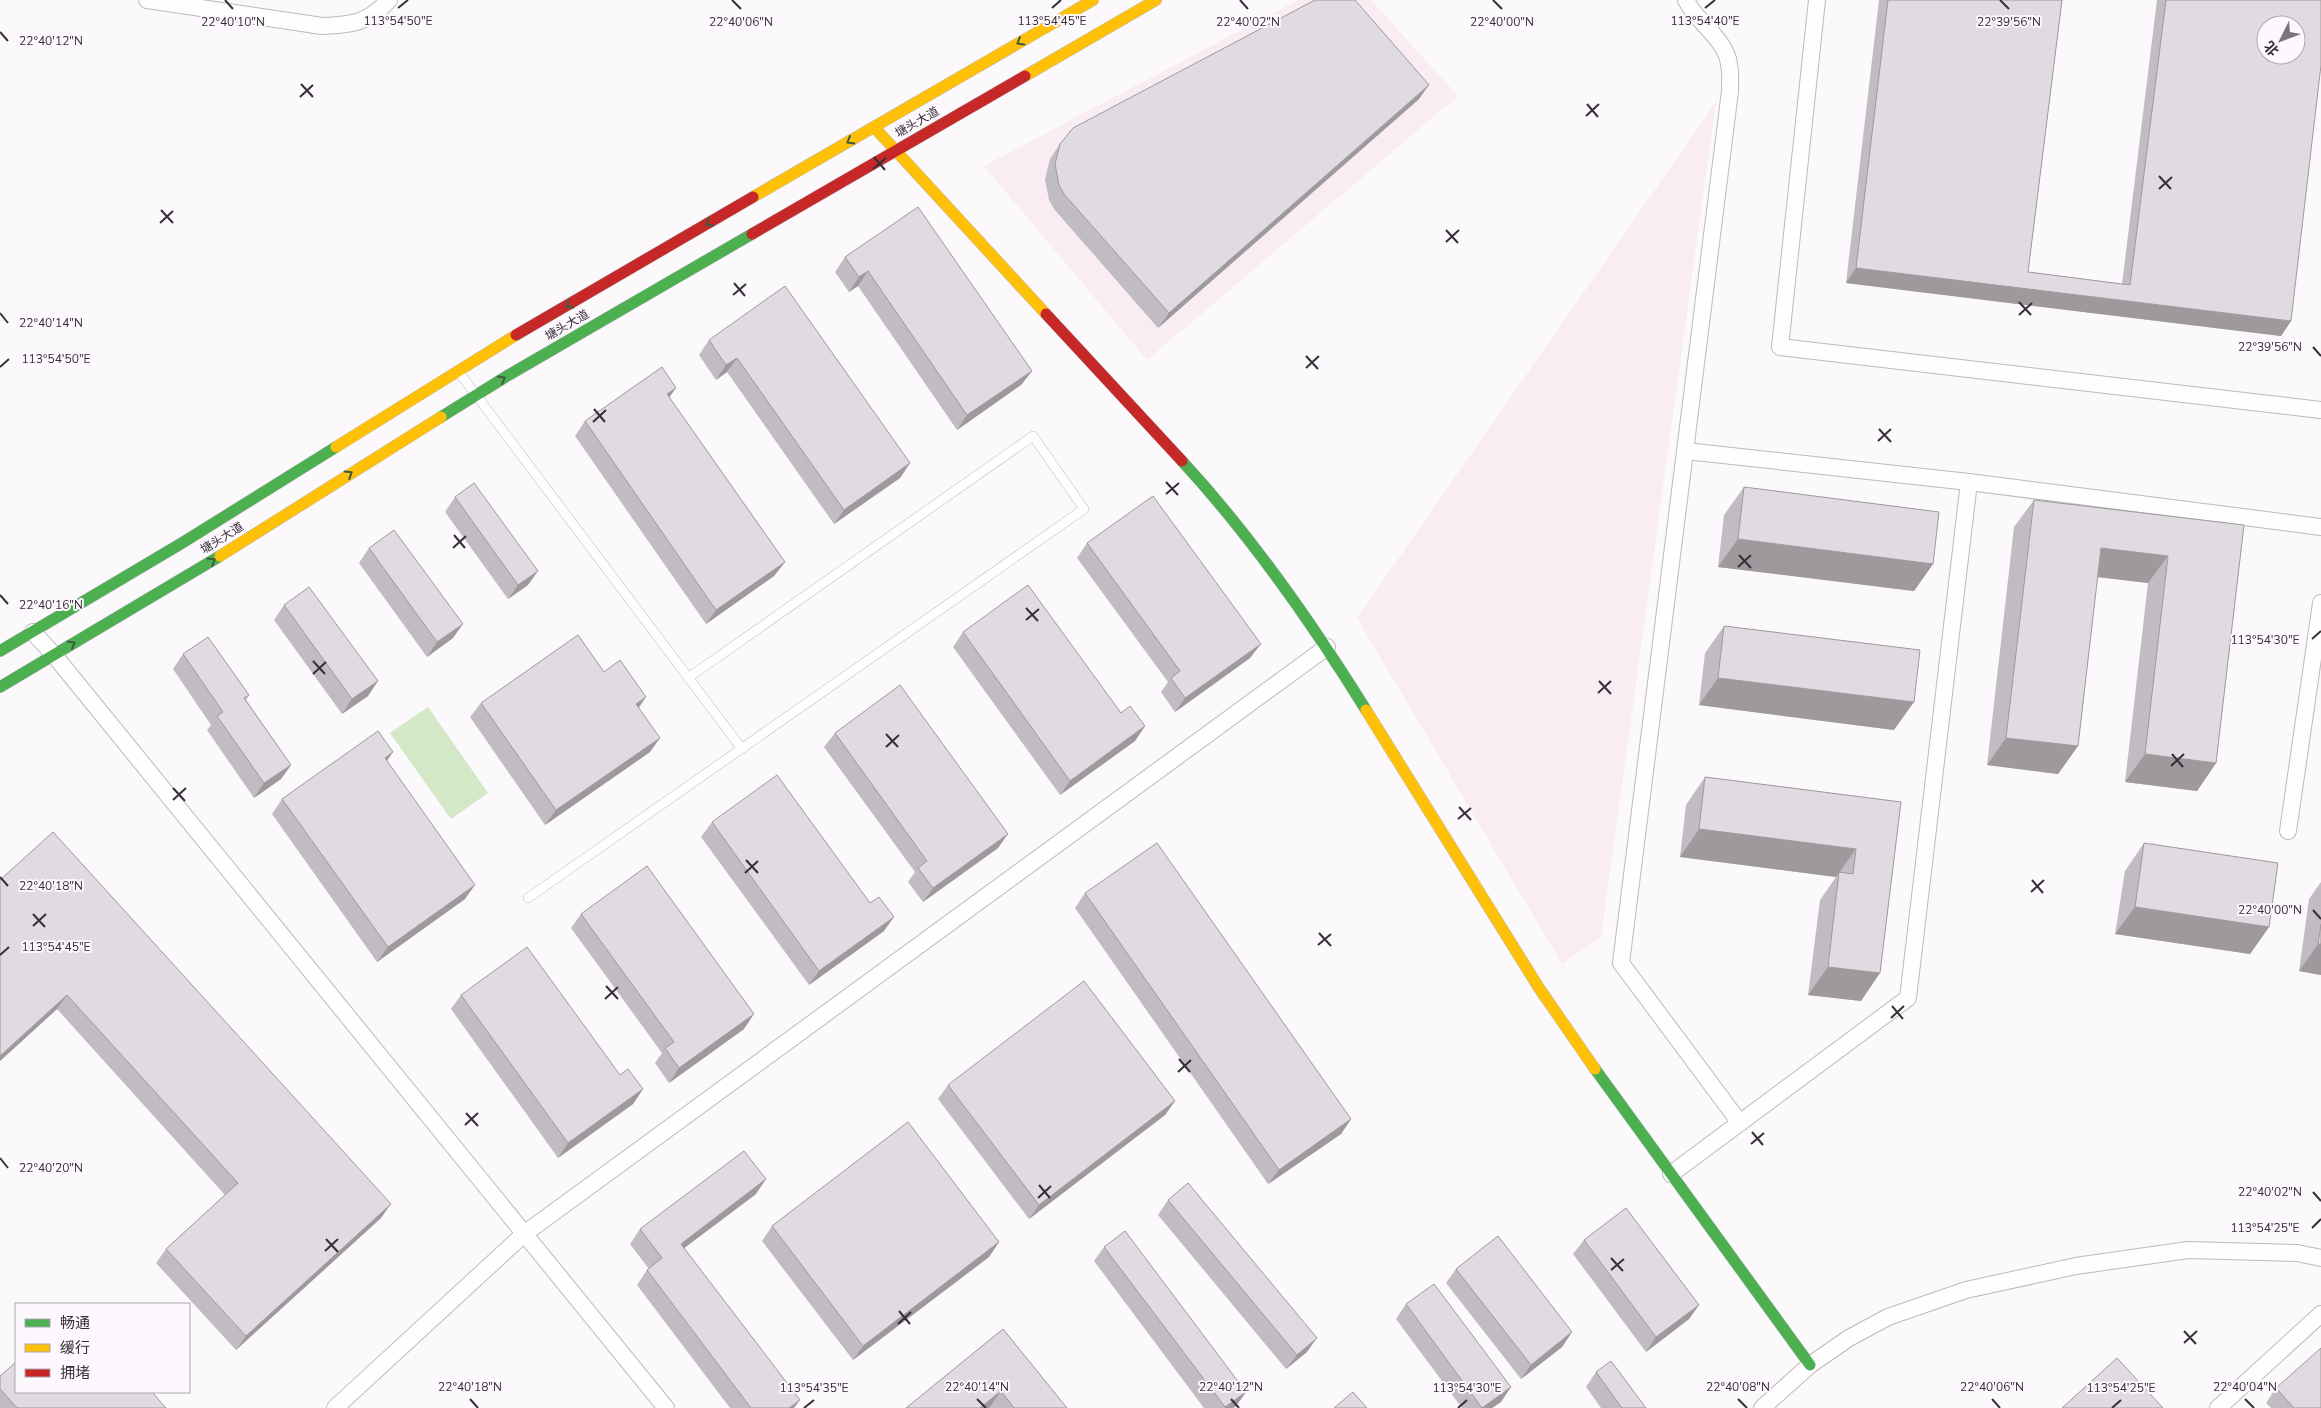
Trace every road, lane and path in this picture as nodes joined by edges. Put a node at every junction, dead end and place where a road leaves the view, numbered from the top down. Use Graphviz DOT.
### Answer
graph roads {
  1 [pos="147,0"];
  2 [pos="389,0"];
  3 [pos="1093,0"];
  4 [pos="1156,0"];
  5 [pos="1686,0"];
  6 [pos="1817,0"];
  7 [pos="874,127"];
  8 [pos="896,150"];
  9 [pos="458,370"];
  10 [pos="476,395"];
  11 [pos="2321,410"];
  12 [pos="1686,451"];
  13 [pos="1969,482"];
  14 [pos="2321,527"];
  15 [pos="2321,603"];
  16 [pos="33,632"];
  17 [pos="1327,648"];
  18 [pos="0,651"];
  19 [pos="54,655"];
  20 [pos="688,678"];
  21 [pos="0,687"];
  22 [pos="742,749"];
  23 [pos="2288,831"];
  24 [pos="528,898"];
  25 [pos="1740,1123"];
  26 [pos="1671,1174"];
  27 [pos="524,1234"];
  28 [pos="2321,1258"];
  29 [pos="2321,1314"];
  30 [pos="1810,1365"];
  31 [pos="335,1408"];
  32 [pos="666,1408"];
  33 [pos="1762,1408"];
  34 [pos="2218,1408"];
  1 -- 2 [label="street"];
  3 -- 7 [label="main road, 塘头大道, one-way"];
  4 -- 8 [label="main road, 塘头大道"];
  5 -- 12 [label="street"];
  6 -- 11 [label="street"];
  7 -- 8 [label="main road"];
  7 -- 9 [label="main road, 塘头大道, one-way"];
  10 -- 8 [label="main road, 塘头大道, one-way"];
  8 -- 17 [label="main road"];
  9 -- 10 [label="lane"];
  9 -- 16 [label="main road, 塘头大道"];
  19 -- 10 [label="main road, 塘头大道, one-way"];
  10 -- 20 [label="lane"];
  12 -- 13 [label="street"];
  12 -- 25 [label="street"];
  13 -- 14 [label="street"];
  13 -- 25 [label="street"];
  15 -- 23 [label="street"];
  16 -- 18 [label="main road, 塘头大道"];
  16 -- 19 [label="street"];
  17 -- 26 [label="main road"];
  17 -- 27 [label="street"];
  19 -- 21 [label="main road, 塘头大道"];
  19 -- 27 [label="street"];
  20 -- 22 [label="lane"];
  20 -- 22 [label="lane"];
  22 -- 24 [label="lane"];
  25 -- 26 [label="street"];
  26 -- 30 [label="main road"];
  27 -- 31 [label="street"];
  27 -- 32 [label="street"];
  28 -- 30 [label="street"];
  29 -- 34 [label="street"];
  30 -- 33 [label="street"];
}
